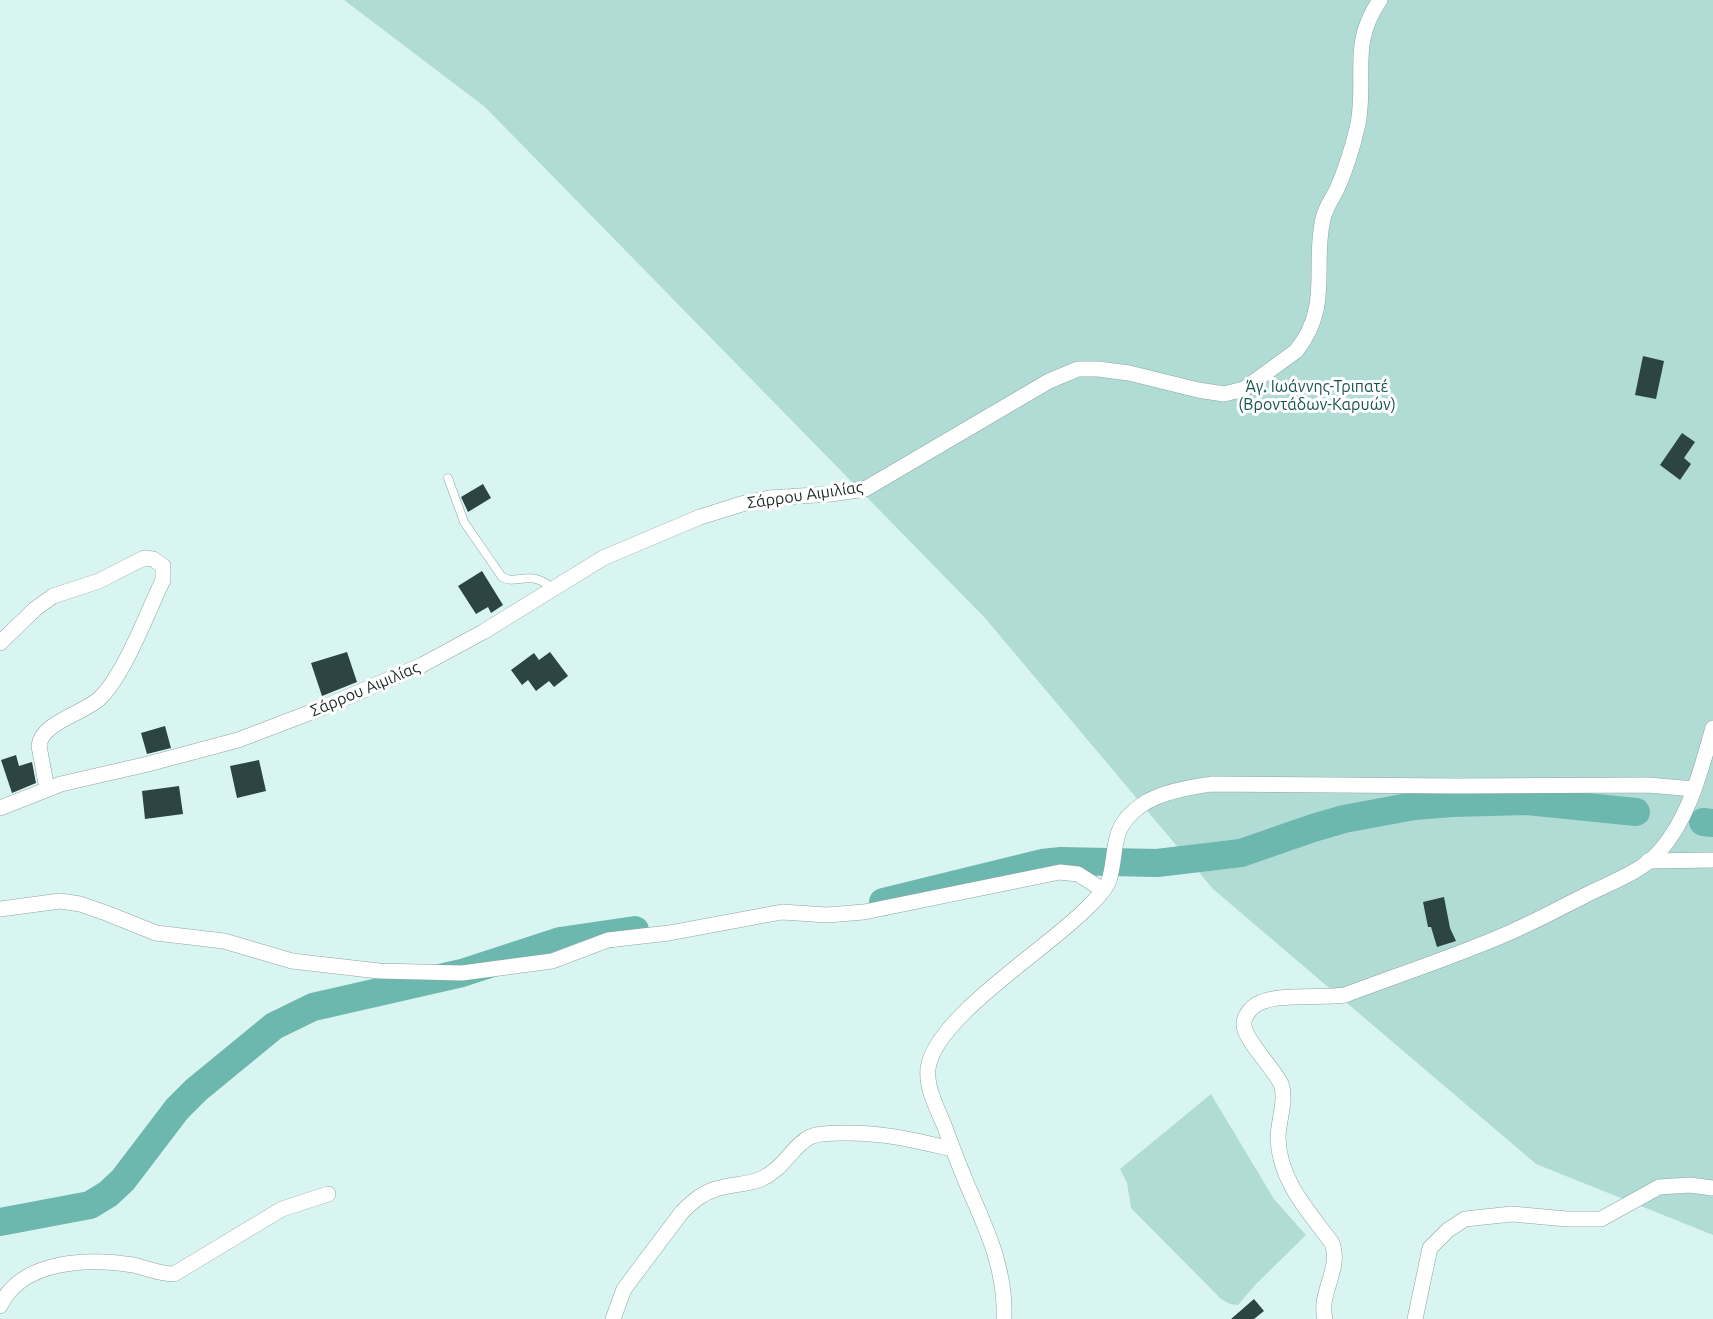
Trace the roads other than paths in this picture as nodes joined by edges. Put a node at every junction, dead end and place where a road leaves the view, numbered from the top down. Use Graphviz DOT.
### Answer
graph roads {
  1 [pos="1380,0"];
  2 [pos="448,478"];
  3 [pos="552,588"];
  4 [pos="0,643"];
  5 [pos="1713,728"];
  6 [pos="47,789"];
  7 [pos="1694,789"];
  8 [pos="0,808"];
  9 [pos="1713,860"];
  10 [pos="1648,861"];
  11 [pos="1106,883"];
  12 [pos="0,909"];
  13 [pos="952,1149"];
  14 [pos="1713,1188"];
  15 [pos="328,1194"];
  16 [pos="0,1306"];
  17 [pos="613,1319"];
  18 [pos="1004,1319"];
  19 [pos="1325,1319"];
  20 [pos="1415,1319"];
  1 -- 3 [label="street, Σάρρου Αιμιλίας"];
  2 -- 3 [label="lane"];
  3 -- 6 [label="street, Σάρρου Αιμιλίας"];
  4 -- 6 [label="street"];
  5 -- 7 [label="street"];
  6 -- 8 [label="street, Σάρρου Αιμιλίας"];
  7 -- 10 [label="street"];
  7 -- 11 [label="street"];
  9 -- 10 [label="street"];
  10 -- 19 [label="street"];
  11 -- 12 [label="street"];
  11 -- 13 [label="street"];
  13 -- 17 [label="street"];
  13 -- 18 [label="street"];
  14 -- 20 [label="street"];
  15 -- 16 [label="street"];
}
